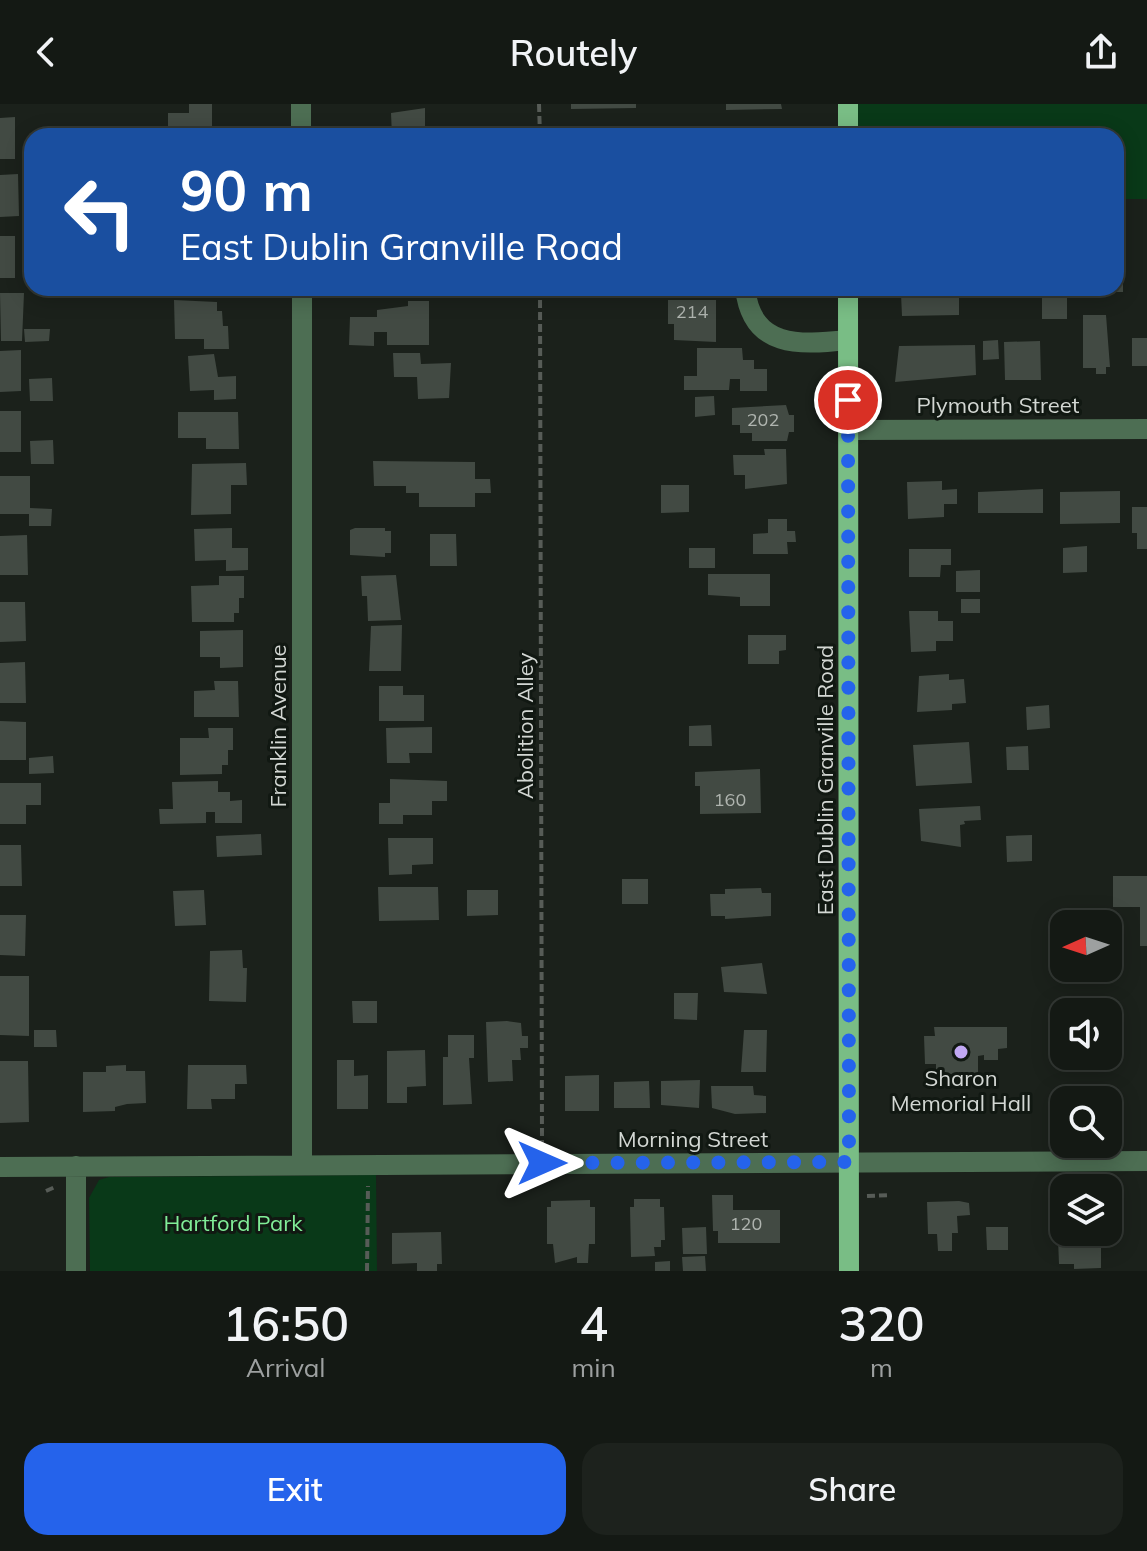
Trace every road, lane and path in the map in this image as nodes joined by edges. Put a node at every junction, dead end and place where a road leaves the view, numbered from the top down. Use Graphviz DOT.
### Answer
graph roads {
  1 [pos="301,104"];
  2 [pos="539,104"];
  3 [pos="848,104"];
  4 [pos="301,128"];
  5 [pos="540,128"];
  6 [pos="848,128"];
  7 [pos="302,296"];
  8 [pos="540,296"];
  9 [pos="746,296"];
  10 [pos="848,296"];
  11 [pos="848,340"];
  12 [pos="1147,429"];
  13 [pos="848,430"];
  14 [pos="1147,1161"];
  15 [pos="849,1162"];
  16 [pos="542,1163"];
  17 [pos="302,1164"];
  18 [pos="368,1164"];
  19 [pos="76,1166"];
  20 [pos="0,1167"];
  21 [pos="890,1195"];
  22 [pos="865,1196"];
  23 [pos="76,1271"];
  24 [pos="367,1271"];
  25 [pos="849,1271"];
  1 -- 4 [label="street"];
  2 -- 5 [label="path"];
  3 -- 6 [label="main road"];
  7 -- 17 [label="street, Franklin Avenue"];
  8 -- 16 [label="path, Abolition Alley"];
  9 -- 11 [label="street"];
  10 -- 11 [label="main road, East Dublin Granville Road"];
  11 -- 13 [label="main road, East Dublin Granville Road"];
  12 -- 13 [label="street, Plymouth Street"];
  13 -- 15 [label="main road, East Dublin Granville Road"];
  14 -- 15 [label="street, Morning Street"];
  15 -- 16 [label="street, Morning Street"];
  15 -- 25 [label="main road, East Dublin Granville Road"];
  16 -- 18 [label="street, Morning Street"];
  17 -- 18 [label="street, Morning Street"];
  17 -- 19 [label="street, Morning Street"];
  18 -- 24 [label="path"];
  19 -- 20 [label="street, Morning Street"];
  19 -- 23 [label="street"];
  21 -- 22 [label="path"];
}
